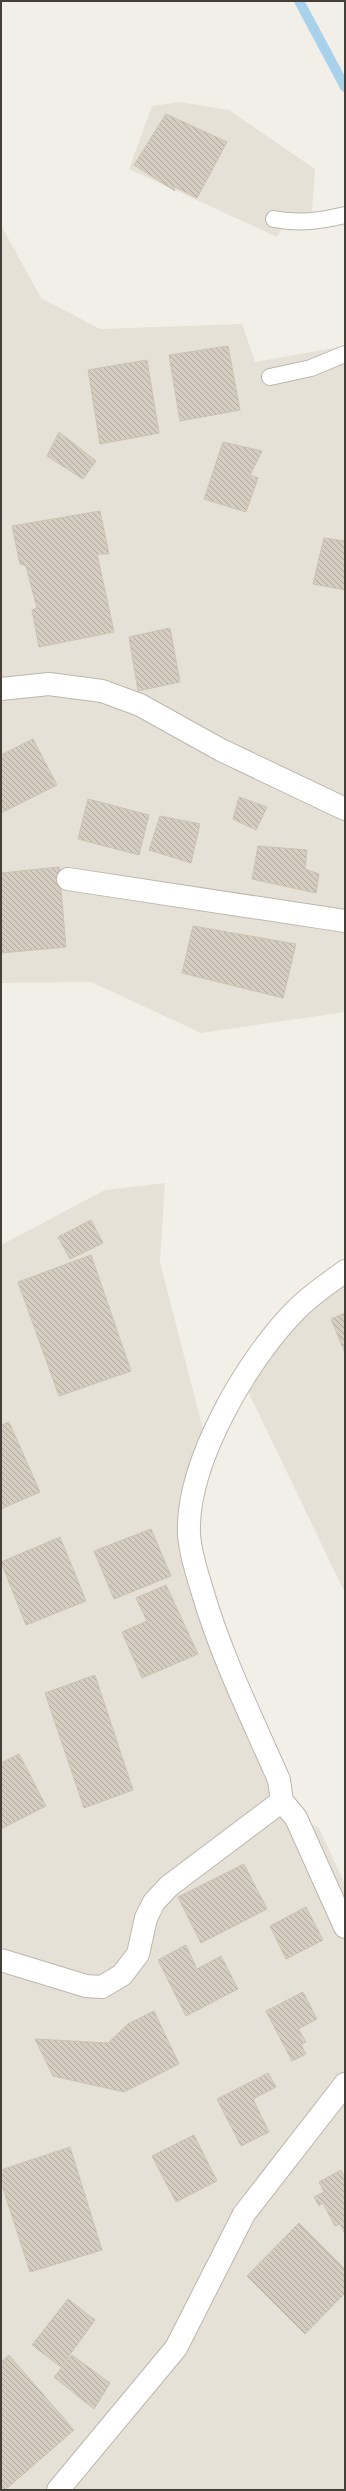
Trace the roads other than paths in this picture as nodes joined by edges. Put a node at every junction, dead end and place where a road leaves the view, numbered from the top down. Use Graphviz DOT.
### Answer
graph roads {
  1 [pos="345,215"];
  2 [pos="274,219"];
  3 [pos="345,354"];
  4 [pos="270,377"];
  5 [pos="1,688"];
  6 [pos="345,809"];
  7 [pos="68,878"];
  8 [pos="345,921"];
  9 [pos="345,1271"];
  10 [pos="282,1802"];
  11 [pos="345,1927"];
  12 [pos="1,1960"];
  13 [pos="345,2084"];
  14 [pos="58,2490"];
  1 -- 2 [label="lane"];
  3 -- 4 [label="lane"];
  5 -- 6 [label="street"];
  7 -- 8 [label="street"];
  9 -- 10 [label="street"];
  10 -- 11 [label="street"];
  10 -- 12 [label="street"];
  13 -- 14 [label="street"];
}
